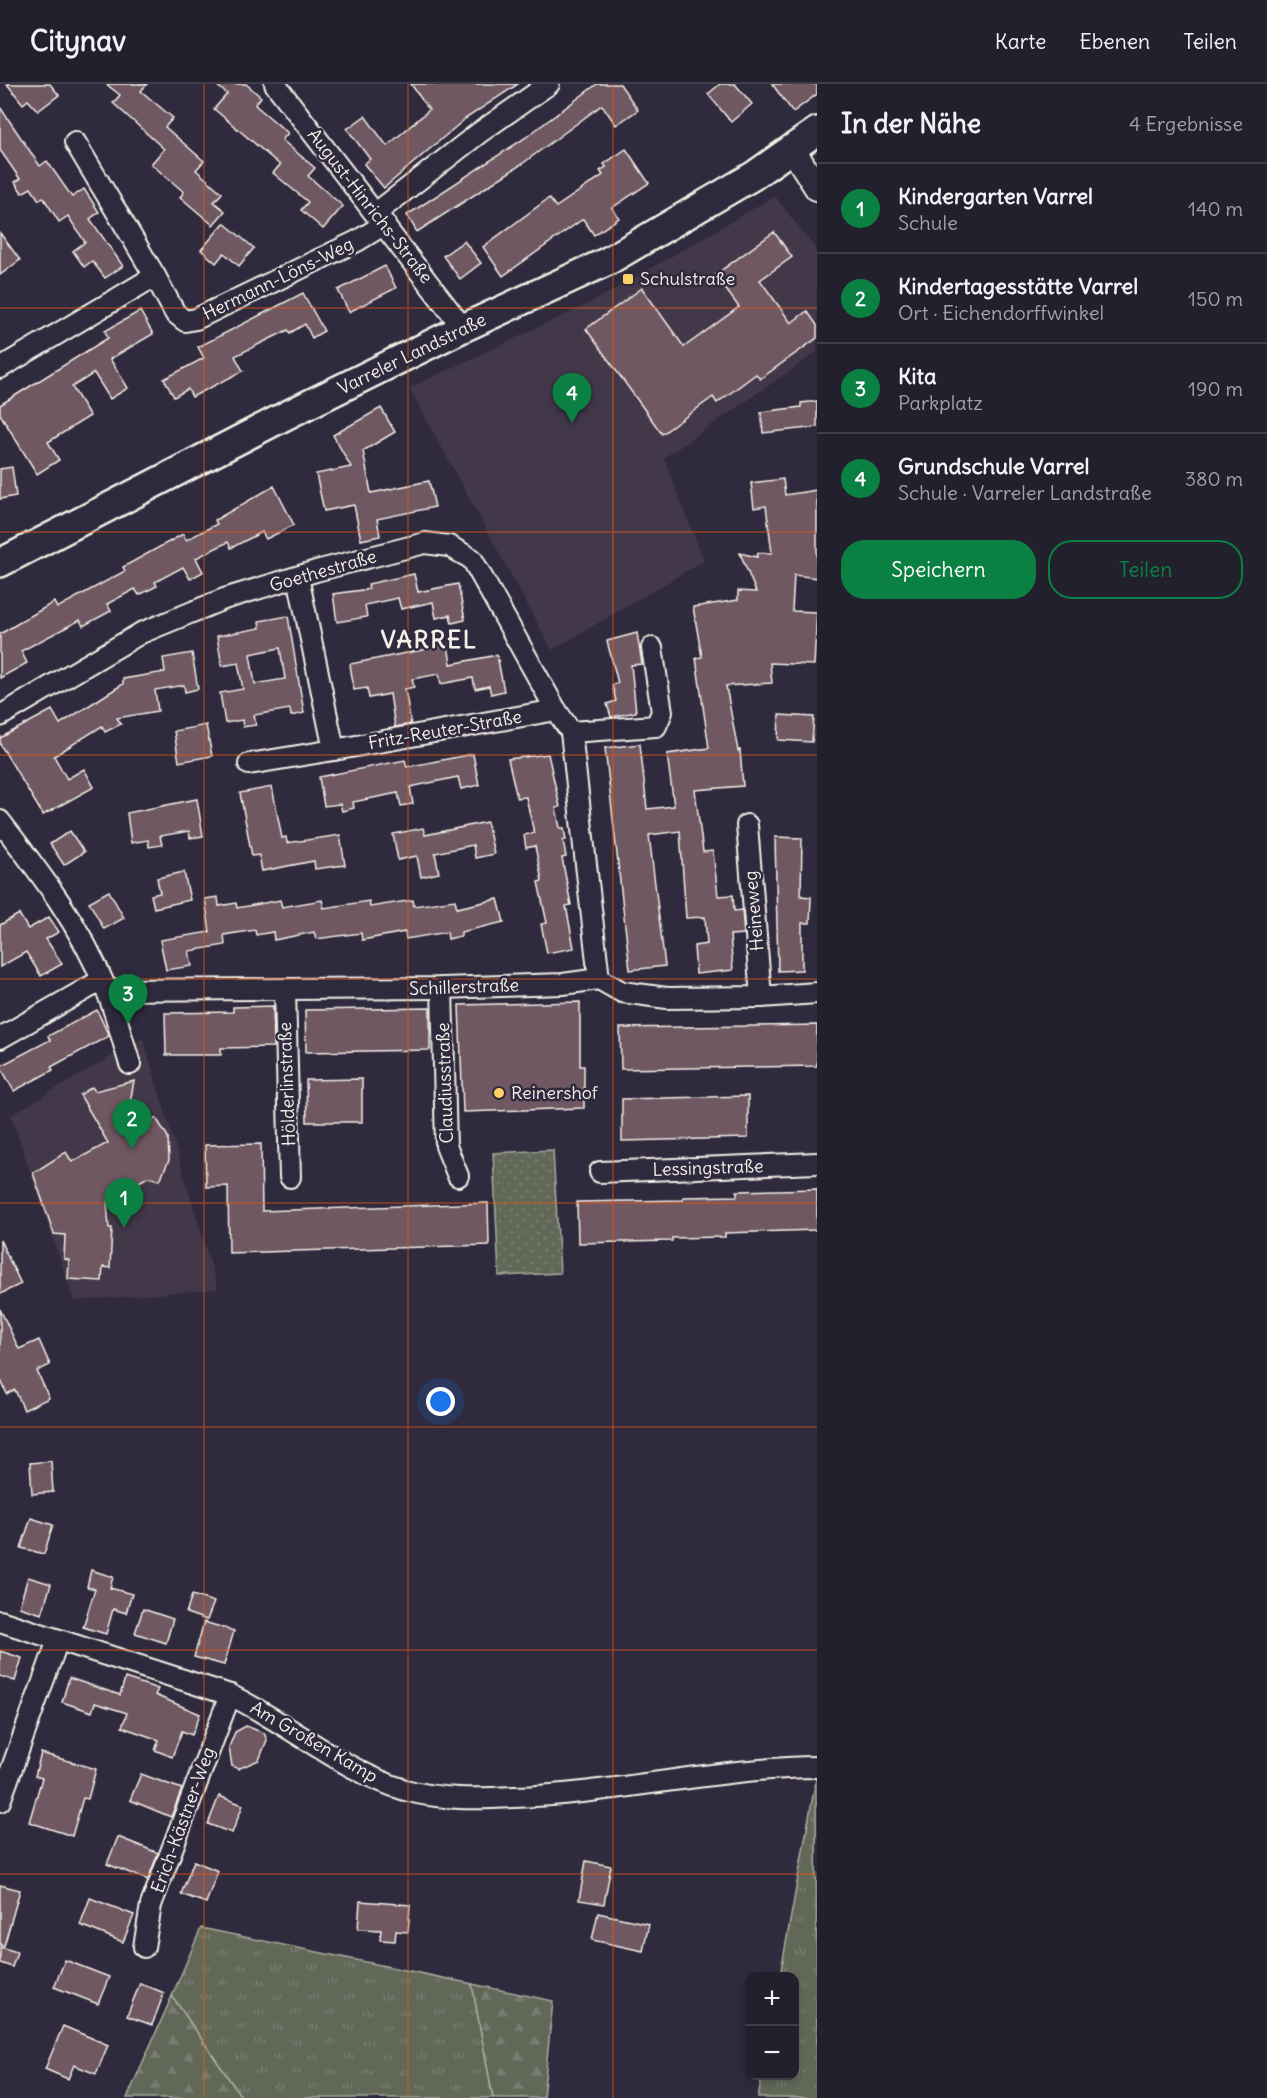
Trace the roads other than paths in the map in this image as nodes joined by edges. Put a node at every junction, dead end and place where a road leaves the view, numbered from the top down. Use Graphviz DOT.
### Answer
graph roads {
  1 [pos="275,84"];
  2 [pos="549,84"];
  3 [pos="817,131"];
  4 [pos="75,142"];
  5 [pos="794,150"];
  6 [pos="817,188"];
  7 [pos="380,219"];
  8 [pos="155,276"];
  9 [pos="463,328"];
  10 [pos="0,368"];
  11 [pos="0,563"];
  12 [pos="298,577"];
  13 [pos="652,648"];
  14 [pos="556,710"];
  15 [pos="0,716"];
  16 [pos="571,732"];
  17 [pos="334,750"];
  18 [pos="249,764"];
  19 [pos="0,821"];
  20 [pos="747,825"];
  21 [pos="598,979"];
  22 [pos="105,985"];
  23 [pos="442,988"];
  24 [pos="285,991"];
  25 [pos="817,993"];
  26 [pos="761,997"];
  27 [pos="0,1038"];
  28 [pos="130,1064"];
  29 [pos="817,1163"];
  30 [pos="600,1173"];
  31 [pos="458,1176"];
  32 [pos="290,1177"];
  33 [pos="0,1621"];
  34 [pos="58,1640"];
  35 [pos="230,1695"];
  36 [pos="817,1767"];
  37 [pos="0,1801"];
  38 [pos="144,1947"];
  1 -- 7 [label="street, August-Hinrichs-Straße"];
  2 -- 7 [label="street"];
  3 -- 5 [label="main road, Varreler Landstraße"];
  4 -- 8 [label="street, Hermann-Löns-Weg"];
  5 -- 6 [label="street"];
  5 -- 9 [label="main road, Varreler Landstraße"];
  7 -- 8 [label="street, Hermann-Löns-Weg"];
  7 -- 9 [label="street, August-Hinrichs-Straße"];
  8 -- 10 [label="street"];
  9 -- 11 [label="main road, Varreler Landstraße"];
  12 -- 14 [label="street, Goethestraße"];
  12 -- 15 [label="street, Goethestraße"];
  12 -- 17 [label="street"];
  13 -- 16 [label="street"];
  14 -- 16 [label="street, Goethestraße"];
  14 -- 17 [label="street, Fritz-Reuter-Straße"];
  16 -- 21 [label="street, Goethestraße"];
  17 -- 18 [label="street, Fritz-Reuter-Straße"];
  19 -- 22 [label="street"];
  20 -- 26 [label="street, Heineweg"];
  21 -- 23 [label="street, Schillerstraße"];
  21 -- 26 [label="street"];
  22 -- 24 [label="street, Schillerstraße"];
  22 -- 27 [label="street"];
  22 -- 28 [label="street"];
  23 -- 24 [label="street, Schillerstraße"];
  23 -- 31 [label="street, Claudiusstraße"];
  24 -- 32 [label="street, Hölderlinstraße"];
  25 -- 26 [label="street"];
  29 -- 30 [label="street, Lessingstraße"];
  33 -- 34 [label="street, Am Großen Kamp"];
  34 -- 35 [label="street, Am Großen Kamp"];
  34 -- 37 [label="street"];
  35 -- 36 [label="street, Am Großen Kamp"];
  35 -- 38 [label="street, Erich-Kästner-Weg"];
}
